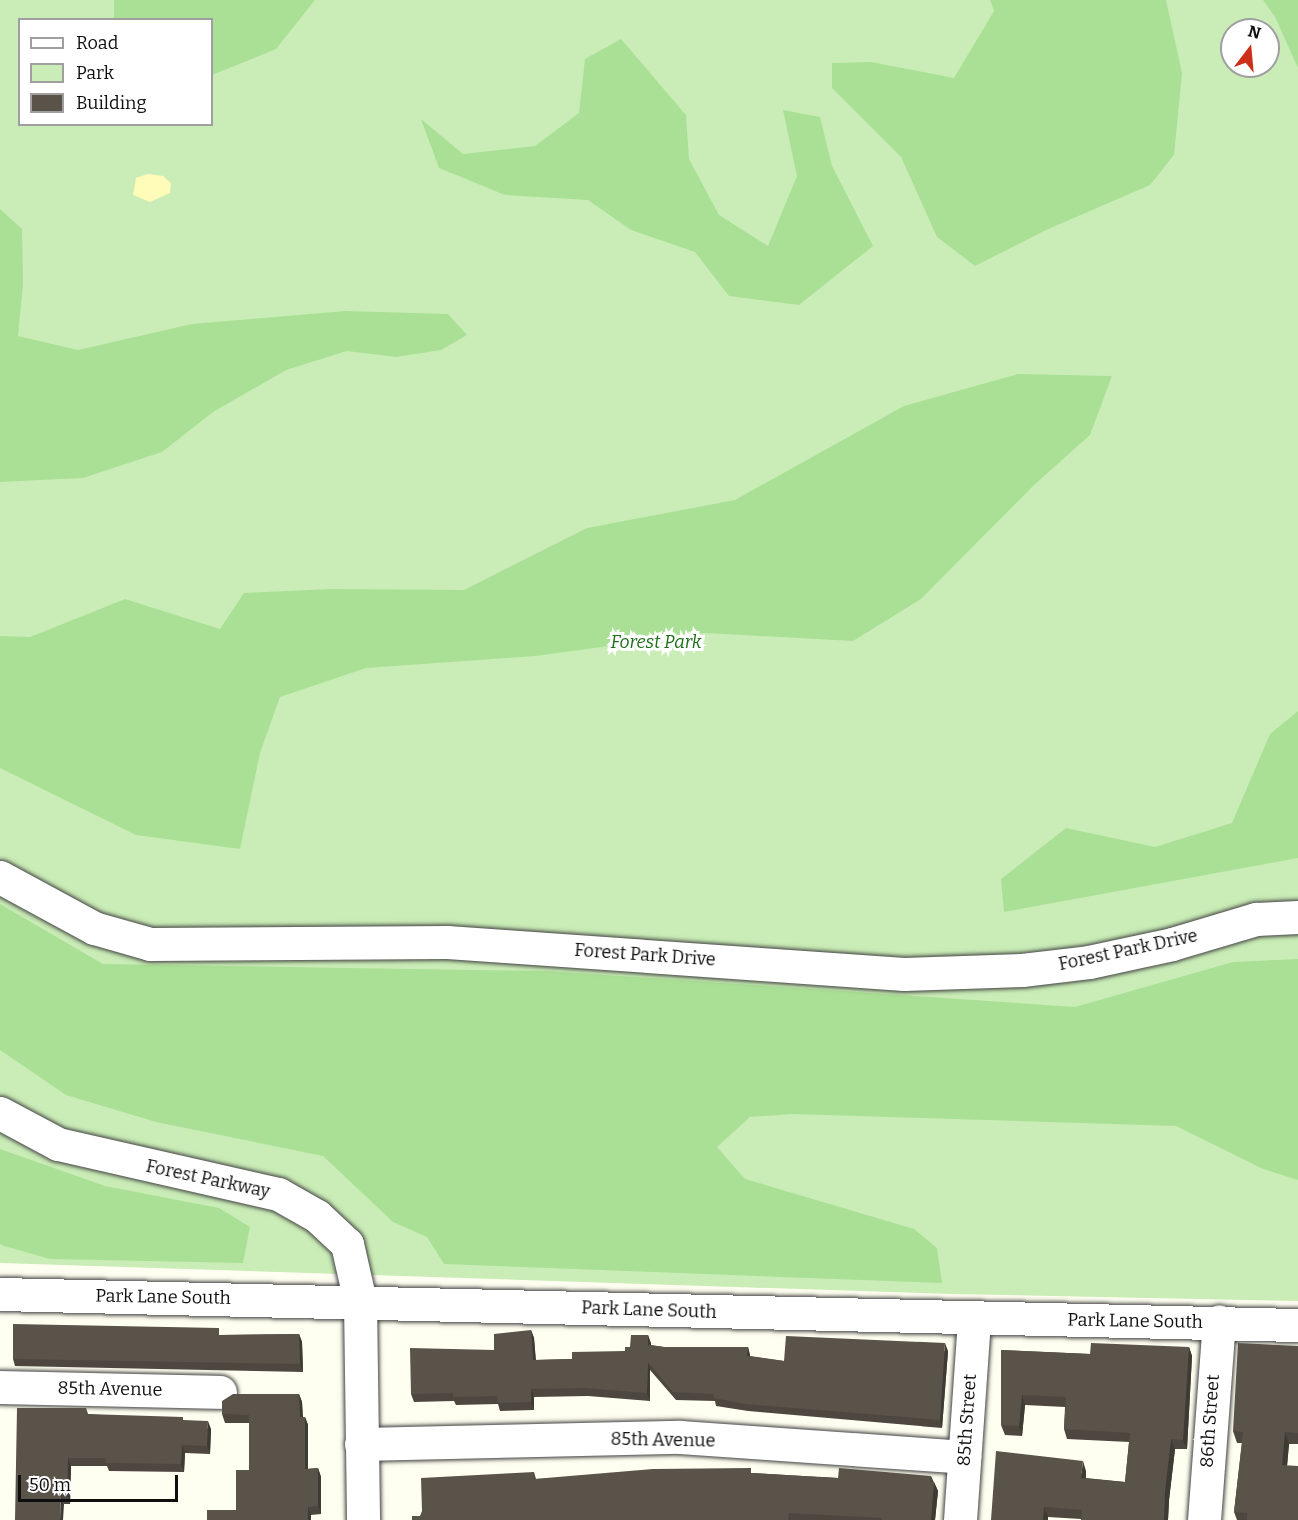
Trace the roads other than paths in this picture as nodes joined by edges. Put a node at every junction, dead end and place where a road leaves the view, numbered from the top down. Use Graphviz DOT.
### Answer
graph roads {
  1 [pos="0,877"];
  2 [pos="1298,917"];
  3 [pos="0,1113"];
  4 [pos="0,1294"];
  5 [pos="360,1301"];
  6 [pos="974,1320"];
  7 [pos="1219,1322"];
  8 [pos="1298,1325"];
  9 [pos="0,1387"];
  10 [pos="220,1392"];
  11 [pos="361,1444"];
  12 [pos="964,1457"];
  13 [pos="363,1520"];
  14 [pos="960,1520"];
  15 [pos="1204,1520"];
  1 -- 2 [label="street, Forest Park Drive"];
  3 -- 5 [label="street, Forest Parkway"];
  4 -- 5 [label="street, Park Lane South"];
  5 -- 6 [label="street, Park Lane South"];
  5 -- 11 [label="street, Forest Parkway"];
  6 -- 7 [label="street, Park Lane South"];
  6 -- 12 [label="street, 85th Street"];
  7 -- 8 [label="street, Park Lane South"];
  7 -- 15 [label="street, 86th Street"];
  9 -- 10 [label="street, 85th Avenue"];
  11 -- 12 [label="street, 85th Avenue"];
  11 -- 13 [label="street, Forest Parkway"];
  12 -- 14 [label="street, 85th Street"];
}
